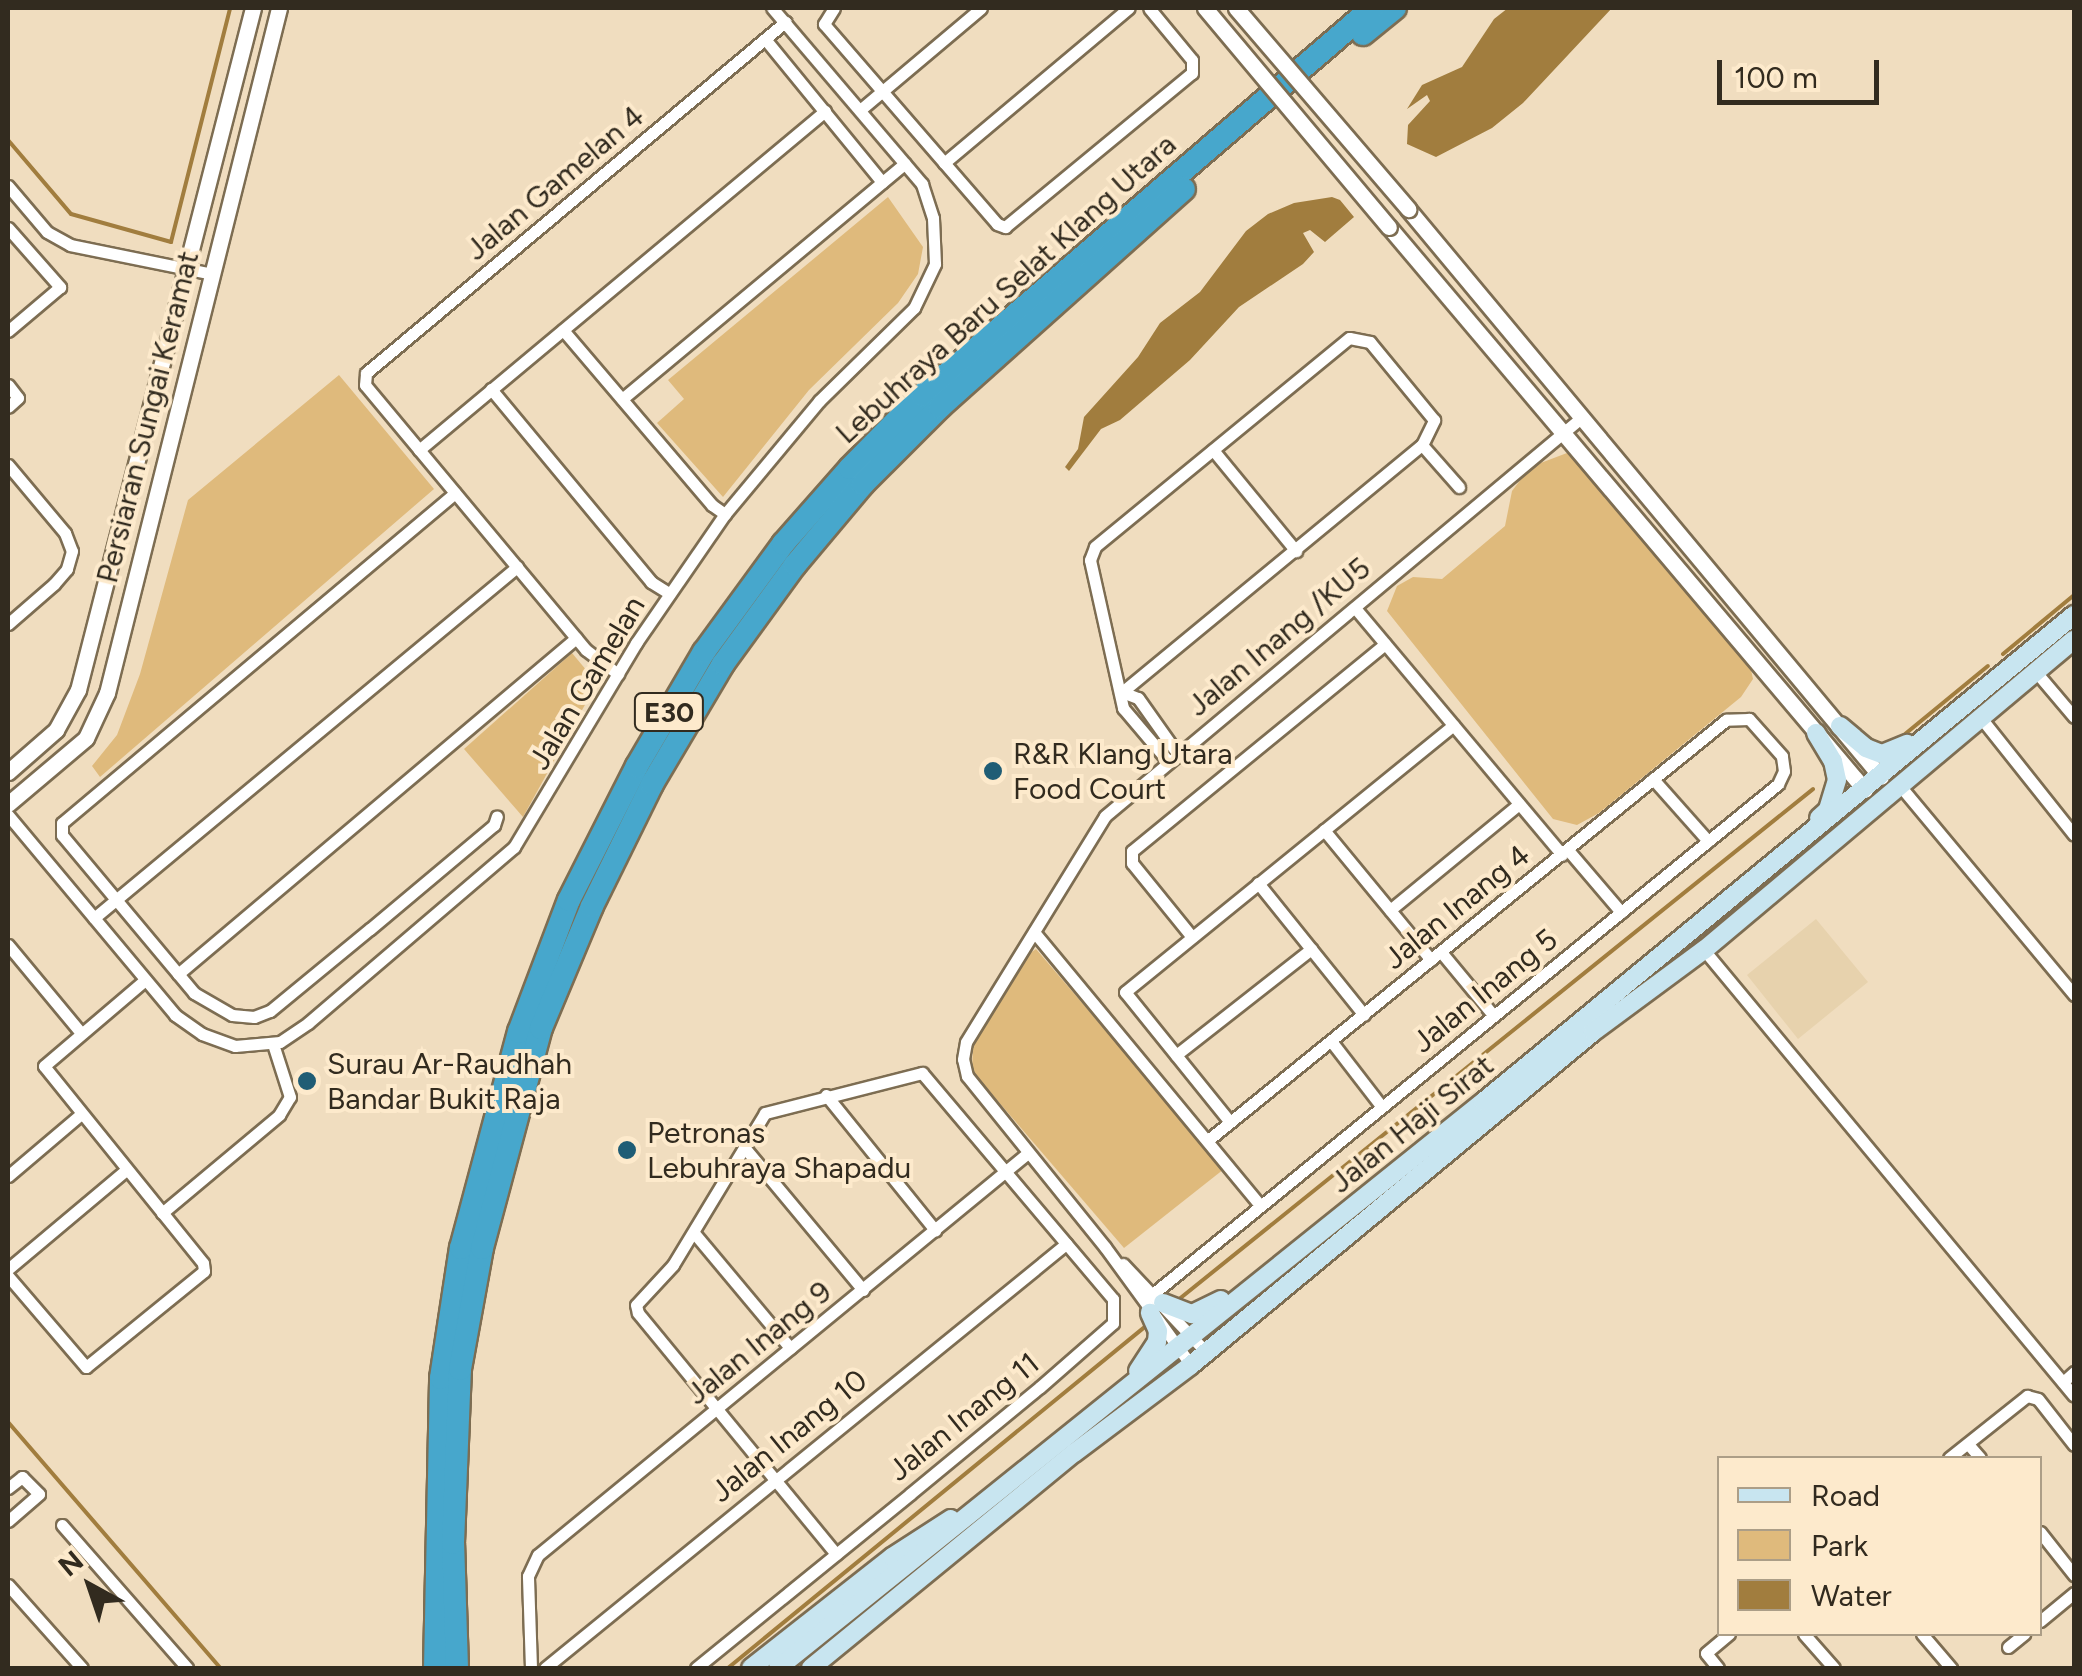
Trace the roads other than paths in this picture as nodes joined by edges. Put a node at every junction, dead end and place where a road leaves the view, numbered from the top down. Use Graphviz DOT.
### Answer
graph roads {
  1 [pos="253,8"];
  2 [pos="279,8"];
  3 [pos="772,8"];
  4 [pos="981,8"];
  5 [pos="1129,8"];
  6 [pos="1150,8"];
  7 [pos="1205,8"];
  8 [pos="1236,8"];
  9 [pos="1372,8"];
  10 [pos="1395,8"];
  11 [pos="830,12"];
  12 [pos="785,22"];
  13 [pos="765,39"];
  14 [pos="882,92"];
  15 [pos="860,110"];
  16 [pos="825,111"];
  17 [pos="904,162"];
  18 [pos="944,162"];
  19 [pos="882,182"];
  20 [pos="8,186"];
  21 [pos="8,228"];
  22 [pos="185,270"];
  23 [pos="212,274"];
  24 [pos="562,330"];
  25 [pos="8,331"];
  26 [pos="8,385"];
  27 [pos="492,390"];
  28 [pos="622,399"];
  29 [pos="8,407"];
  30 [pos="1582,417"];
  31 [pos="1563,433"];
  32 [pos="1422,445"];
  33 [pos="419,450"];
  34 [pos="1214,450"];
  35 [pos="8,465"];
  36 [pos="1459,487"];
  37 [pos="455,493"];
  38 [pos="725,514"];
  39 [pos="1296,550"];
  40 [pos="517,567"];
  41 [pos="670,594"];
  42 [pos="1355,608"];
  43 [pos="2074,616"];
  44 [pos="9,621"];
  45 [pos="2074,624"];
  46 [pos="576,638"];
  47 [pos="2074,640"];
  48 [pos="1385,644"];
  49 [pos="2029,652"];
  50 [pos="2036,672"];
  51 [pos="618,674"];
  52 [pos="1122,692"];
  53 [pos="1964,704"];
  54 [pos="1738,717"];
  55 [pos="2074,717"];
  56 [pos="1981,718"];
  57 [pos="1454,725"];
  58 [pos="1840,726"];
  59 [pos="1816,733"];
  60 [pos="1173,757"];
  61 [pos="8,772"];
  62 [pos="1653,779"];
  63 [pos="1875,786"];
  64 [pos="1901,787"];
  65 [pos="8,804"];
  66 [pos="1519,804"];
  67 [pos="8,815"];
  68 [pos="497,816"];
  69 [pos="1324,830"];
  70 [pos="2074,834"];
  71 [pos="1838,840"];
  72 [pos="1708,841"];
  73 [pos="1565,852"];
  74 [pos="1258,883"];
  75 [pos="116,900"];
  76 [pos="1390,910"];
  77 [pos="1621,912"];
  78 [pos="94,918"];
  79 [pos="1034,932"];
  80 [pos="1192,938"];
  81 [pos="8,945"];
  82 [pos="1311,949"];
  83 [pos="1704,950"];
  84 [pos="1436,956"];
  85 [pos="1653,964"];
  86 [pos="178,974"];
  87 [pos="145,980"];
  88 [pos="2074,995"];
  89 [pos="1364,1015"];
  90 [pos="1494,1016"];
  91 [pos="81,1033"];
  92 [pos="1331,1041"];
  93 [pos="273,1044"];
  94 [pos="1176,1055"];
  95 [pos="826,1095"];
  96 [pos="1382,1107"];
  97 [pos="81,1114"];
  98 [pos="1230,1122"];
  99 [pos="1208,1140"];
  100 [pos="744,1147"];
  101 [pos="1028,1153"];
  102 [pos="126,1170"];
  103 [pos="1006,1172"];
  104 [pos="8,1176"];
  105 [pos="1260,1205"];
  106 [pos="162,1213"];
  107 [pos="935,1230"];
  108 [pos="694,1233"];
  109 [pos="1320,1234"];
  110 [pos="1066,1244"];
  111 [pos="1105,1247"];
  112 [pos="8,1273"];
  113 [pos="862,1290"];
  114 [pos="1163,1314"];
  115 [pos="1185,1342"];
  116 [pos="790,1348"];
  117 [pos="1206,1352"];
  118 [pos="1191,1365"];
  119 [pos="2074,1372"];
  120 [pos="2062,1382"];
  121 [pos="2074,1396"];
  122 [pos="1115,1398"];
  123 [pos="716,1410"];
  124 [pos="1968,1444"];
  125 [pos="2074,1445"];
  126 [pos="1050,1453"];
  127 [pos="1952,1456"];
  128 [pos="1978,1456"];
  129 [pos="774,1481"];
  130 [pos="8,1488"];
  131 [pos="8,1521"];
  132 [pos="62,1525"];
  133 [pos="2042,1535"];
  134 [pos="2074,1552"];
  135 [pos="836,1554"];
  136 [pos="2063,1561"];
  137 [pos="2074,1575"];
  138 [pos="8,1585"];
  139 [pos="2074,1593"];
  140 [pos="2042,1619"];
  141 [pos="1727,1636"];
  142 [pos="1806,1636"];
  143 [pos="1924,1636"];
  144 [pos="2022,1636"];
  145 [pos="2008,1647"];
  146 [pos="826,1661"];
  147 [pos="82,1668"];
  148 [pos="186,1668"];
  149 [pos="435,1668"];
  150 [pos="457,1668"];
  151 [pos="530,1668"];
  152 [pos="545,1668"];
  153 [pos="696,1668"];
  154 [pos="751,1668"];
  155 [pos="778,1668"];
  156 [pos="811,1668"];
  157 [pos="1718,1668"];
  158 [pos="1834,1668"];
  159 [pos="1950,1668"];
  1 -- 22 [label="street, Persiaran Sungai Keramat"];
  2 -- 23 [label="street, Persiaran Sungai Keramat"];
  3 -- 12 [label="street, Jalan Gamelan"];
  4 -- 14 [label="street"];
  5 -- 18 [label="street"];
  6 -- 18 [label="street"];
  7 -- 31 [label="street, bridge"];
  8 -- 30 [label="street, bridge"];
  9 -- 149 [label="highway, Lebuhraya Baru Selat Klang Utara / E30"];
  10 -- 150 [label="highway, Lebuhraya Baru Selat Klang Utara / E30"];
  11 -- 14 [label="street"];
  12 -- 13 [label="street, Jalan Gamelan 4"];
  12 -- 15 [label="street, Jalan Gamelan"];
  13 -- 16 [label="street"];
  13 -- 33 [label="street, Jalan Gamelan 4"];
  14 -- 15 [label="street"];
  14 -- 18 [label="street"];
  15 -- 17 [label="street, Jalan Gamelan"];
  16 -- 19 [label="street"];
  16 -- 24 [label="street"];
  17 -- 19 [label="street"];
  17 -- 38 [label="street, Jalan Gamelan"];
  19 -- 28 [label="street"];
  20 -- 22 [label="street"];
  21 -- 25 [label="street"];
  22 -- 23 [label="street"];
  22 -- 61 [label="street, Persiaran Sungai Keramat"];
  23 -- 65 [label="street, Persiaran Sungai Keramat"];
  24 -- 27 [label="street"];
  24 -- 28 [label="street"];
  26 -- 29 [label="street"];
  27 -- 33 [label="street"];
  27 -- 41 [label="street"];
  28 -- 38 [label="street"];
  30 -- 31 [label="street, Jalan Inang /KU5"];
  30 -- 58 [label="street"];
  31 -- 42 [label="street, Jalan Inang /KU5"];
  31 -- 59 [label="street"];
  32 -- 34 [label="street"];
  32 -- 36 [label="street"];
  32 -- 39 [label="street"];
  33 -- 37 [label="street"];
  34 -- 39 [label="street"];
  34 -- 52 [label="street"];
  35 -- 44 [label="street"];
  37 -- 40 [label="street"];
  37 -- 75 [label="street"];
  38 -- 41 [label="street, Jalan Gamelan"];
  39 -- 52 [label="street"];
  40 -- 46 [label="street"];
  40 -- 75 [label="street"];
  41 -- 51 [label="street, Jalan Gamelan"];
  42 -- 48 [label="street"];
  42 -- 60 [label="street, Jalan Inang /KU5"];
  43 -- 49 [label="main road, Jalan Haji Sirat"];
  45 -- 49 [label="main road"];
  46 -- 51 [label="street"];
  46 -- 86 [label="street"];
  47 -- 50 [label="main road, Jalan Haji Sirat"];
  48 -- 57 [label="street"];
  48 -- 80 [label="street"];
  49 -- 53 [label="main road, Jalan Haji Sirat"];
  50 -- 55 [label="street"];
  50 -- 56 [label="main road, Jalan Haji Sirat"];
  50 -- 63 [label="main road"];
  51 -- 93 [label="street, Jalan Gamelan"];
  52 -- 60 [label="street"];
  53 -- 58 [label="main road"];
  53 -- 63 [label="main road, Jalan Haji Sirat"];
  54 -- 62 [label="street, Jalan Inang 4"];
  54 -- 72 [label="street, Jalan Inang 5"];
  56 -- 64 [label="main road, Jalan Haji Sirat"];
  56 -- 70 [label="street"];
  57 -- 66 [label="street"];
  57 -- 69 [label="street"];
  58 -- 63 [label="street"];
  59 -- 63 [label="street"];
  59 -- 85 [label="main road"];
  60 -- 79 [label="street, Jalan Inang /KU5"];
  62 -- 72 [label="street"];
  62 -- 73 [label="street, Jalan Inang 4"];
  63 -- 71 [label="main road"];
  63 -- 85 [label="main road, Jalan Haji Sirat"];
  64 -- 71 [label="main road, Jalan Haji Sirat"];
  64 -- 88 [label="street"];
  66 -- 73 [label="street"];
  66 -- 76 [label="street"];
  67 -- 78 [label="street"];
  68 -- 86 [label="street"];
  69 -- 74 [label="street"];
  69 -- 76 [label="street"];
  71 -- 83 [label="main road, Jalan Haji Sirat"];
  72 -- 77 [label="street, Jalan Inang 5"];
  73 -- 77 [label="street"];
  73 -- 84 [label="street, Jalan Inang 4"];
  74 -- 80 [label="street"];
  74 -- 82 [label="street"];
  75 -- 78 [label="street"];
  75 -- 86 [label="street"];
  76 -- 84 [label="street"];
  77 -- 90 [label="street, Jalan Inang 5"];
  78 -- 87 [label="street"];
  79 -- 99 [label="street"];
  79 -- 101 [label="street, Jalan Inang /KU5"];
  80 -- 94 [label="street"];
  81 -- 91 [label="street"];
  82 -- 89 [label="street"];
  82 -- 94 [label="street"];
  83 -- 117 [label="main road, Jalan Haji Sirat"];
  83 -- 120 [label="street"];
  84 -- 89 [label="street, Jalan Inang 4"];
  84 -- 90 [label="street"];
  85 -- 109 [label="main road, Jalan Haji Sirat"];
  87 -- 91 [label="street"];
  87 -- 93 [label="street"];
  89 -- 92 [label="street, Jalan Inang 4"];
  90 -- 96 [label="street, Jalan Inang 5"];
  91 -- 97 [label="street"];
  92 -- 96 [label="street"];
  92 -- 98 [label="street, Jalan Inang 4"];
  93 -- 106 [label="street"];
  94 -- 98 [label="street"];
  95 -- 100 [label="street"];
  95 -- 103 [label="street, Jalan Inang 11"];
  95 -- 107 [label="street"];
  96 -- 105 [label="street, Jalan Inang 5"];
  97 -- 102 [label="street"];
  97 -- 104 [label="street"];
  98 -- 99 [label="street, Jalan Inang 4"];
  99 -- 105 [label="street"];
  100 -- 108 [label="street"];
  100 -- 113 [label="street"];
  101 -- 103 [label="street, Jalan Inang 9"];
  101 -- 111 [label="street, Jalan Inang /KU5"];
  102 -- 106 [label="street"];
  102 -- 112 [label="street"];
  103 -- 107 [label="street, Jalan Inang 9"];
  103 -- 110 [label="street, Jalan Inang 11"];
  105 -- 114 [label="street, Jalan Inang 5"];
  106 -- 112 [label="street"];
  107 -- 113 [label="street, Jalan Inang 9"];
  108 -- 116 [label="street"];
  108 -- 123 [label="street"];
  109 -- 114 [label="main road"];
  109 -- 115 [label="main road, Jalan Haji Sirat"];
  110 -- 129 [label="street, Jalan Inang 10"];
  110 -- 135 [label="street, Jalan Inang 11"];
  111 -- 114 [label="street, Jalan Inang /KU5"];
  111 -- 114 [label="street, Jalan Inang /KU5"];
  113 -- 116 [label="street, Jalan Inang 9"];
  114 -- 115 [label="street, Jalan Inang /KU5"];
  114 -- 122 [label="main road"];
  115 -- 117 [label="street"];
  115 -- 118 [label="street"];
  115 -- 122 [label="main road, Jalan Haji Sirat"];
  116 -- 123 [label="street, Jalan Inang 9"];
  117 -- 118 [label="main road, Jalan Haji Sirat"];
  118 -- 146 [label="main road, Jalan Haji Sirat"];
  119 -- 120 [label="street"];
  120 -- 121 [label="street"];
  122 -- 126 [label="main road, Jalan Haji Sirat"];
  123 -- 129 [label="street"];
  123 -- 151 [label="street, Jalan Inang 9"];
  124 -- 125 [label="street"];
  124 -- 127 [label="street"];
  124 -- 128 [label="street"];
  126 -- 154 [label="main road"];
  126 -- 155 [label="main road, Jalan Haji Sirat"];
  129 -- 135 [label="street"];
  129 -- 152 [label="street, Jalan Inang 10"];
  130 -- 131 [label="street"];
  132 -- 148 [label="street"];
  133 -- 136 [label="street"];
  134 -- 136 [label="street"];
  135 -- 153 [label="street, Jalan Inang 11"];
  136 -- 137 [label="street"];
  138 -- 147 [label="street"];
  139 -- 140 [label="street"];
  141 -- 157 [label="street"];
  142 -- 158 [label="street"];
  143 -- 159 [label="street"];
  144 -- 145 [label="street"];
  146 -- 156 [label="main road, Jalan Haji Sirat"];
}
